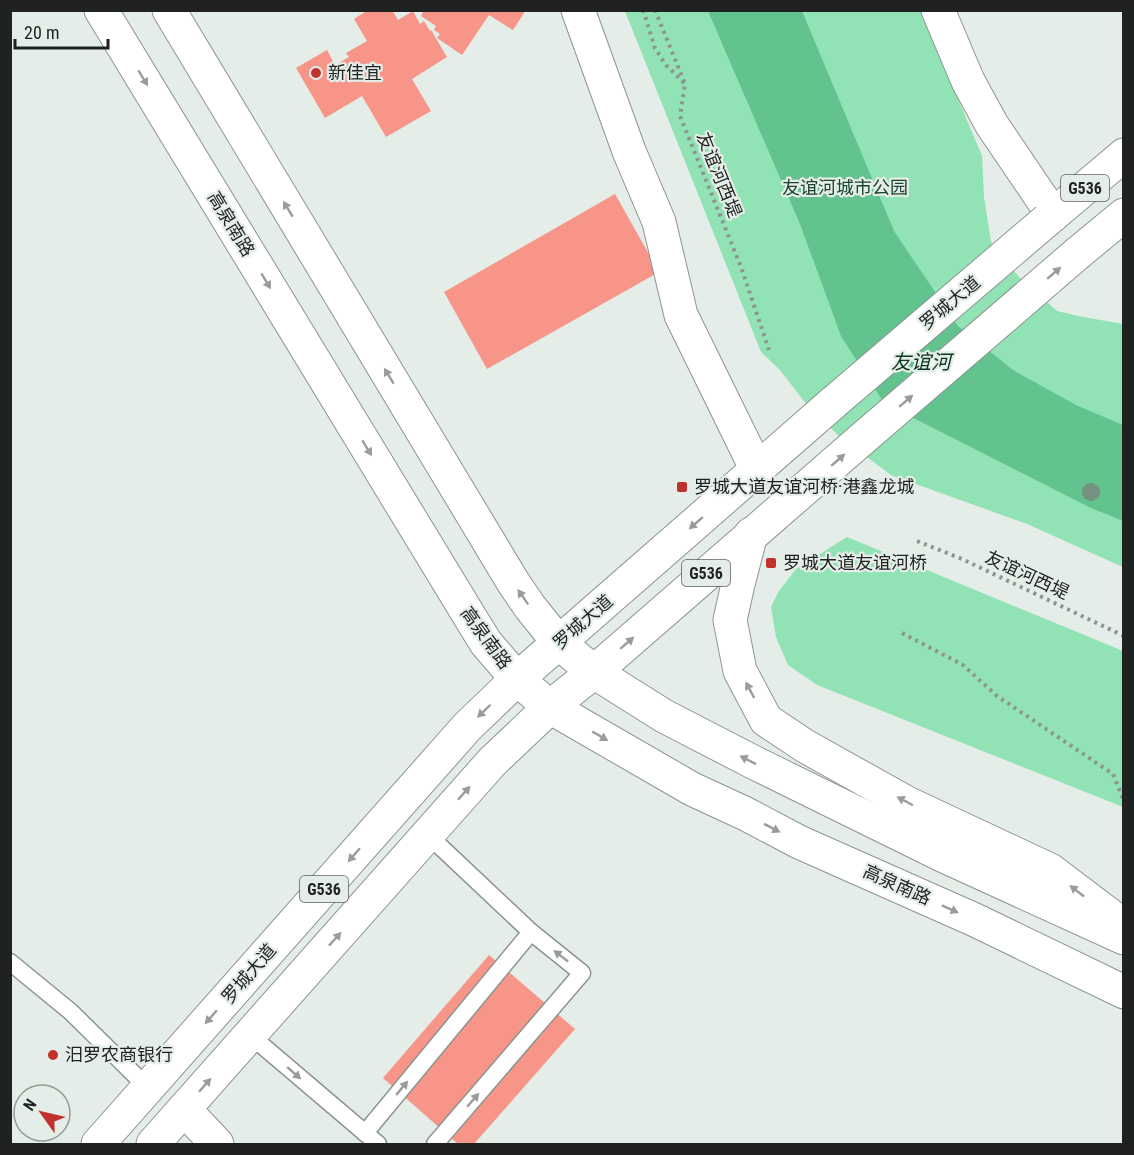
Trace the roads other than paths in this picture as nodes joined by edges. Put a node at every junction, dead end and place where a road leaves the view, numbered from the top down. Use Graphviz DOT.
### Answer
graph roads {
  1 [pos="101,10"];
  2 [pos="169,10"];
  3 [pos="578,10"];
  4 [pos="938,10"];
  5 [pos="1124,155"];
  6 [pos="1124,214"];
  7 [pos="1050,218"];
  8 [pos="756,470"];
  9 [pos="751,534"];
  10 [pos="559,643"];
  11 [pos="594,672"];
  12 [pos="517,679"];
  13 [pos="550,707"];
  14 [pos="427,834"];
  15 [pos="1124,926"];
  16 [pos="531,932"];
  17 [pos="1124,938"];
  18 [pos="10,962"];
  19 [pos="1124,992"];
  20 [pos="250,1035"];
  21 [pos="148,1088"];
  22 [pos="184,1109"];
  23 [pos="365,1133"];
  24 [pos="98,1144"];
  25 [pos="153,1144"];
  26 [pos="217,1144"];
  27 [pos="378,1144"];
  28 [pos="435,1144"];
  1 -- 12 [label="main road, 高泉南路, one-way"];
  10 -- 2 [label="main road, one-way"];
  3 -- 8 [label="main road"];
  4 -- 7 [label="main road"];
  5 -- 7 [label="main road, 罗城大道 / G536"];
  9 -- 6 [label="main road, G536, one-way, bridge"];
  7 -- 8 [label="main road, 罗城大道 / G536, bridge"];
  8 -- 10 [label="main road, 罗城大道 / G536, one-way"];
  11 -- 9 [label="main road, G536, one-way"];
  15 -- 9 [label="main road, one-way"];
  10 -- 11 [label="main road"];
  10 -- 12 [label="main road, 罗城大道 / G536"];
  11 -- 13 [label="main road, G536"];
  17 -- 11 [label="main road, one-way"];
  12 -- 13 [label="main road, 高泉南路"];
  12 -- 21 [label="main road, 罗城大道 / G536, one-way"];
  14 -- 13 [label="main road, G536, one-way"];
  13 -- 19 [label="main road, 高泉南路, one-way"];
  14 -- 16 [label="lane"];
  20 -- 14 [label="main road, G536, one-way"];
  23 -- 16 [label="lane, one-way"];
  28 -- 16 [label="lane, one-way"];
  18 -- 21 [label="lane"];
  22 -- 20 [label="main road, G536, one-way"];
  20 -- 23 [label="lane, one-way"];
  21 -- 24 [label="main road, 罗城大道 / G536"];
  22 -- 25 [label="main road, G536"];
  22 -- 26 [label="main road"];
  23 -- 27 [label="lane"];
}
